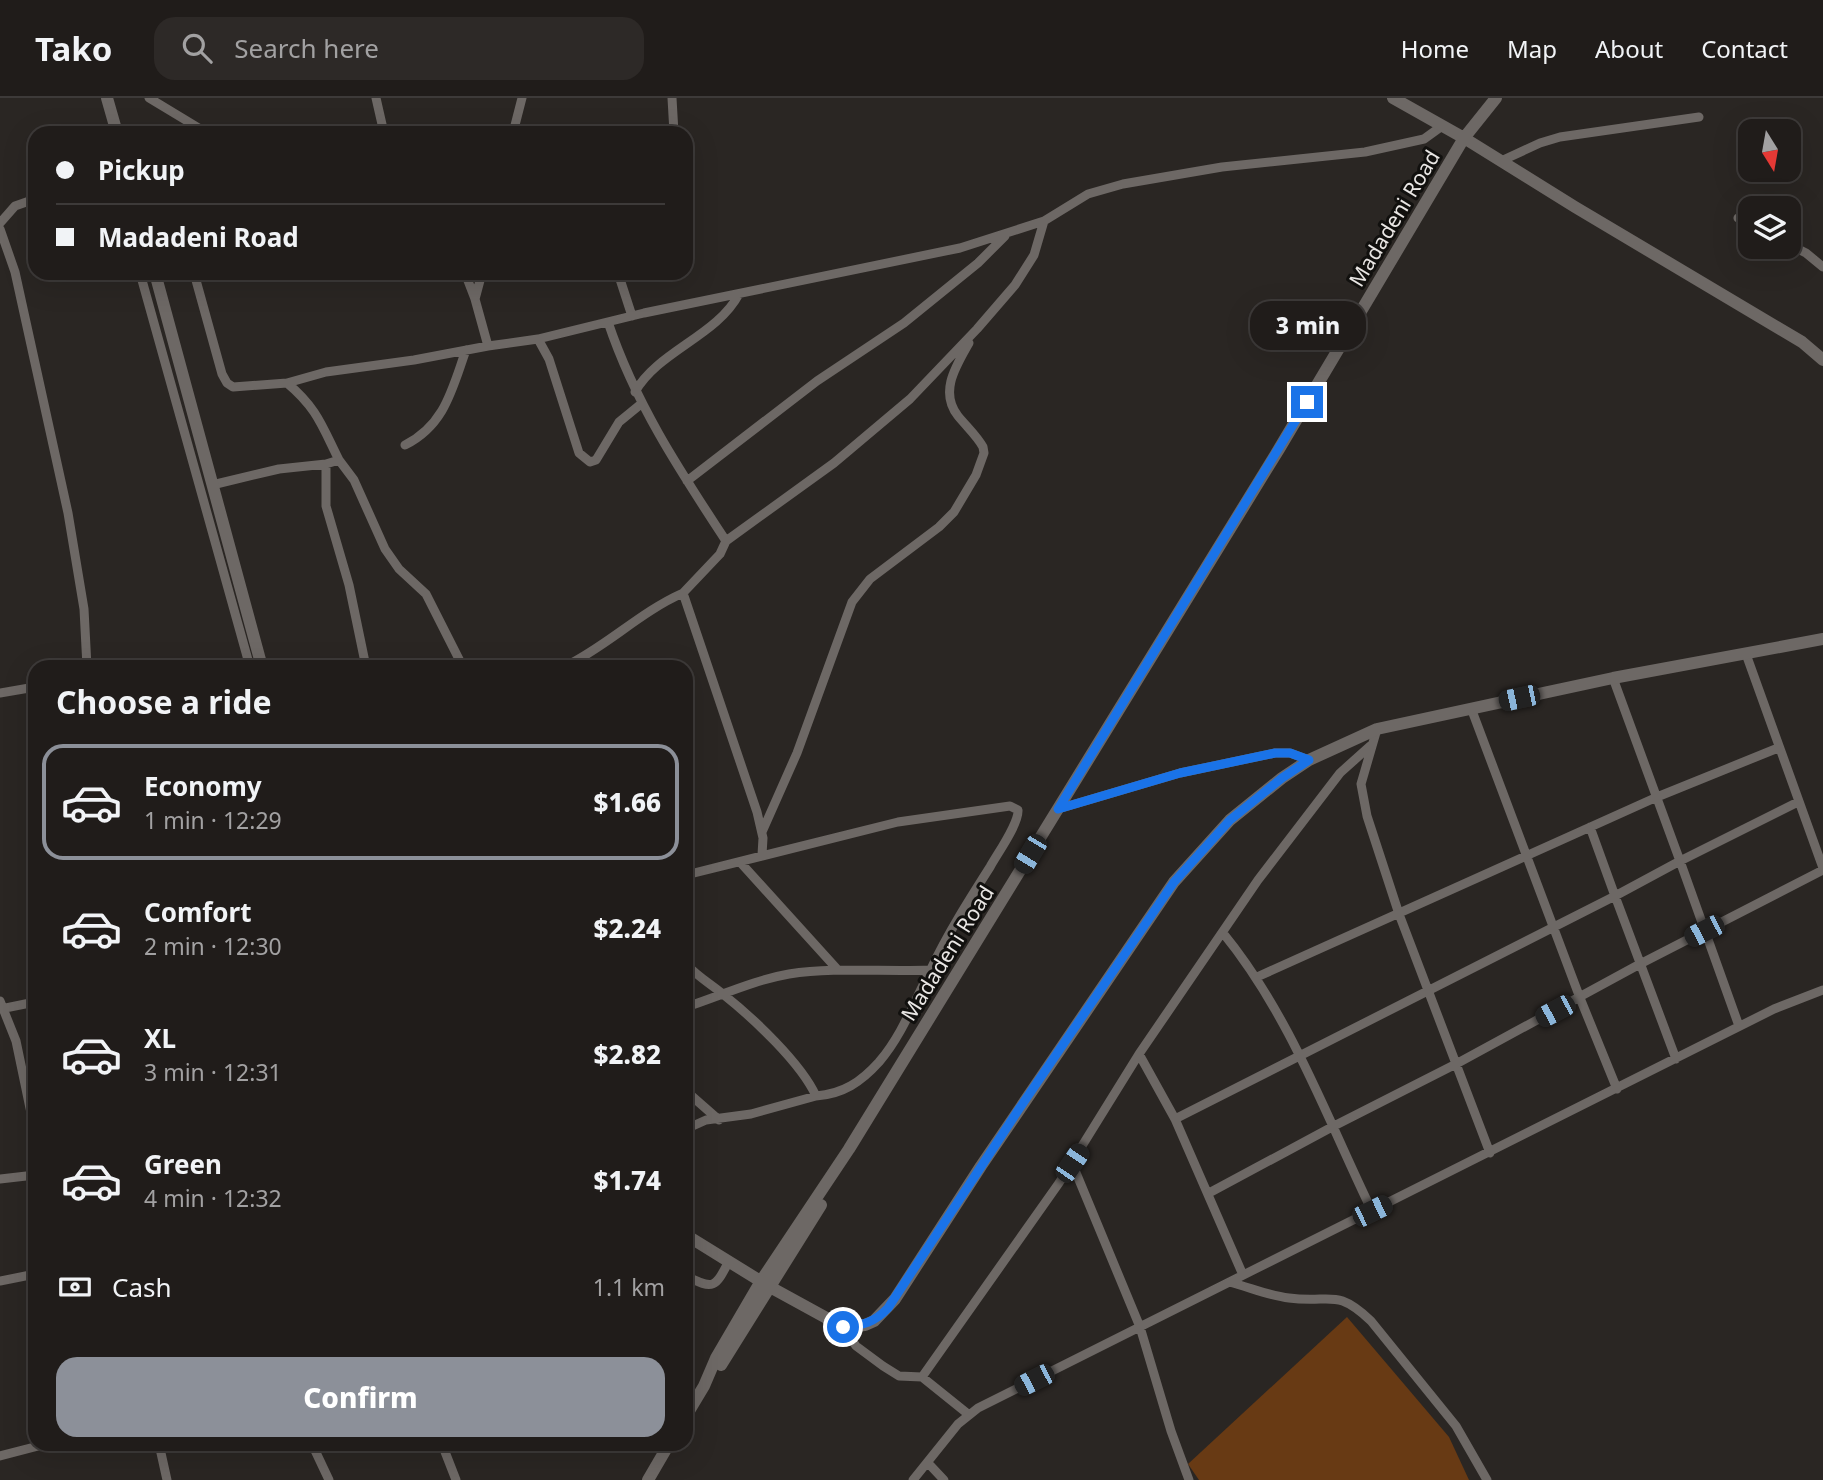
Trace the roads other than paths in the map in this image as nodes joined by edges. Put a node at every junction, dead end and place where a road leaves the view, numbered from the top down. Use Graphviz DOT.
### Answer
graph roads {
  1 [pos="107,98"];
  2 [pos="149,98"];
  3 [pos="376,98"];
  4 [pos="522,98"];
  5 [pos="672,98"];
  6 [pos="1392,98"];
  7 [pos="1496,98"];
  8 [pos="1699,117"];
  9 [pos="115,126"];
  10 [pos="195,126"];
  11 [pos="382,126"];
  12 [pos="515,126"];
  13 [pos="674,126"];
  14 [pos="1442,126"];
  15 [pos="1464,138"];
  16 [pos="1501,161"];
  17 [pos="28,201"];
  18 [pos="1044,221"];
  19 [pos="0,223"];
  20 [pos="0,229"];
  21 [pos="1006,235"];
  22 [pos="1801,250"];
  23 [pos="1823,267"];
  24 [pos="142,280"];
  25 [pos="157,280"];
  26 [pos="196,280"];
  27 [pos="468,280"];
  28 [pos="480,280"];
  29 [pos="620,280"];
  30 [pos="739,294"];
  31 [pos="475,299"];
  32 [pos="632,316"];
  33 [pos="608,322"];
  34 [pos="977,329"];
  35 [pos="538,339"];
  36 [pos="488,346"];
  37 [pos="466,350"];
  38 [pos="1823,360"];
  39 [pos="287,383"];
  40 [pos="635,392"];
  41 [pos="641,404"];
  42 [pos="188,424"];
  43 [pos="405,445"];
  44 [pos="339,460"];
  45 [pos="326,464"];
  46 [pos="687,481"];
  47 [pos="212,485"];
  48 [pos="726,541"];
  49 [pos="683,593"];
  50 [pos="1823,639"];
  51 [pos="1746,654"];
  52 [pos="87,660"];
  53 [pos="248,660"];
  54 [pos="260,660"];
  55 [pos="365,660"];
  56 [pos="459,660"];
  57 [pos="576,660"];
  58 [pos="1613,678"];
  59 [pos="28,688"];
  60 [pos="0,693"];
  61 [pos="1471,708"];
  62 [pos="1377,729"];
  63 [pos="1370,746"];
  64 [pos="1778,748"];
  65 [pos="1309,760"];
  66 [pos="1657,797"];
  67 [pos="1798,802"];
  68 [pos="1058,809"];
  69 [pos="1590,827"];
  70 [pos="762,832"];
  71 [pos="762,855"];
  72 [pos="1526,856"];
  73 [pos="1680,861"];
  74 [pos="740,862"];
  75 [pos="1823,869"];
  76 [pos="693,873"];
  77 [pos="1615,896"];
  78 [pos="1399,914"];
  79 [pos="1554,929"];
  80 [pos="1704,931"];
  81 [pos="1223,933"];
  82 [pos="1640,964"];
  83 [pos="837,969"];
  84 [pos="930,970"];
  85 [pos="693,972"];
  86 [pos="1257,977"];
  87 [pos="1427,990"];
  88 [pos="1823,990"];
  89 [pos="725,995"];
  90 [pos="1580,998"];
  91 [pos="28,1003"];
  92 [pos="693,1005"];
  93 [pos="0,1006"];
  94 [pos="1739,1026"];
  95 [pos="1139,1054"];
  96 [pos="1299,1056"];
  97 [pos="1676,1059"];
  98 [pos="1456,1064"];
  99 [pos="1617,1089"];
  100 [pos="816,1096"];
  101 [pos="693,1097"];
  102 [pos="28,1098"];
  103 [pos="1175,1119"];
  104 [pos="719,1120"];
  105 [pos="693,1126"];
  106 [pos="1332,1127"];
  107 [pos="1490,1153"];
  108 [pos="1072,1163"];
  109 [pos="28,1176"];
  110 [pos="0,1179"];
  111 [pos="1209,1193"];
  112 [pos="1372,1211"];
  113 [pos="693,1239"];
  114 [pos="729,1261"];
  115 [pos="28,1275"];
  116 [pos="1243,1275"];
  117 [pos="693,1279"];
  118 [pos="0,1281"];
  119 [pos="1229,1282"];
  120 [pos="765,1284"];
  121 [pos="843,1327"];
  122 [pos="1140,1327"];
  123 [pos="922,1377"];
  124 [pos="693,1404"];
  125 [pos="968,1414"];
  126 [pos="28,1449"];
  127 [pos="161,1451"];
  128 [pos="315,1451"];
  129 [pos="445,1451"];
  130 [pos="665,1451"];
  131 [pos="0,1456"];
  132 [pos="928,1463"];
  133 [pos="167,1480"];
  134 [pos="329,1480"];
  135 [pos="456,1480"];
  136 [pos="648,1480"];
  137 [pos="913,1480"];
  138 [pos="944,1480"];
  139 [pos="1189,1480"];
  140 [pos="1487,1480"];
  1 -- 9 [label="street"];
  2 -- 10 [label="street"];
  3 -- 11 [label="street"];
  4 -- 12 [label="street"];
  5 -- 13 [label="street"];
  6 -- 14 [label="street"];
  7 -- 15 [label="street, Madadeni Road"];
  8 -- 16 [label="street"];
  14 -- 15 [label="street"];
  14 -- 18 [label="street"];
  15 -- 16 [label="street"];
  15 -- 68 [label="street, Madadeni Road"];
  16 -- 38 [label="street"];
  17 -- 19 [label="street"];
  18 -- 21 [label="street"];
  18 -- 34 [label="street"];
  20 -- 52 [label="street"];
  21 -- 30 [label="street"];
  21 -- 46 [label="street"];
  22 -- 23 [label="street"];
  24 -- 42 [label="street"];
  25 -- 42 [label="street"];
  26 -- 39 [label="street"];
  27 -- 31 [label="street"];
  28 -- 31 [label="street"];
  29 -- 32 [label="street"];
  30 -- 32 [label="street"];
  30 -- 40 [label="street"];
  31 -- 36 [label="street"];
  32 -- 33 [label="street"];
  33 -- 35 [label="street"];
  33 -- 40 [label="street"];
  34 -- 48 [label="street"];
  34 -- 70 [label="street"];
  35 -- 36 [label="street"];
  35 -- 41 [label="street"];
  36 -- 37 [label="street"];
  37 -- 39 [label="street"];
  37 -- 43 [label="street"];
  39 -- 44 [label="street"];
  40 -- 41 [label="street"];
  41 -- 46 [label="street"];
  42 -- 47 [label="street"];
  42 -- 53 [label="street"];
  44 -- 45 [label="street"];
  44 -- 56 [label="street"];
  45 -- 47 [label="street"];
  45 -- 55 [label="street"];
  46 -- 48 [label="street"];
  47 -- 54 [label="street"];
  48 -- 49 [label="street"];
  49 -- 57 [label="street"];
  49 -- 70 [label="street"];
  50 -- 51 [label="street"];
  51 -- 58 [label="street"];
  51 -- 64 [label="street"];
  58 -- 61 [label="street"];
  58 -- 66 [label="street"];
  59 -- 60 [label="street"];
  61 -- 62 [label="street"];
  61 -- 72 [label="street"];
  62 -- 63 [label="street"];
  62 -- 65 [label="street"];
  63 -- 78 [label="street"];
  63 -- 81 [label="street"];
  64 -- 66 [label="street"];
  64 -- 67 [label="street"];
  65 -- 68 [label="street"];
  65 -- 121 [label="street"];
  66 -- 69 [label="street"];
  66 -- 73 [label="street"];
  67 -- 73 [label="street"];
  67 -- 75 [label="street"];
  68 -- 120 [label="street, Madadeni Road"];
  69 -- 72 [label="street"];
  69 -- 77 [label="street"];
  70 -- 71 [label="street"];
  71 -- 74 [label="street"];
  71 -- 84 [label="street"];
  72 -- 78 [label="street"];
  72 -- 79 [label="street"];
  73 -- 77 [label="street"];
  73 -- 80 [label="street"];
  74 -- 76 [label="street"];
  74 -- 83 [label="street"];
  75 -- 80 [label="street"];
  77 -- 79 [label="street"];
  77 -- 82 [label="street"];
  78 -- 86 [label="street"];
  78 -- 87 [label="street"];
  79 -- 87 [label="street"];
  79 -- 90 [label="street"];
  80 -- 82 [label="street"];
  80 -- 94 [label="street"];
  81 -- 86 [label="street"];
  81 -- 95 [label="street"];
  82 -- 90 [label="street"];
  82 -- 97 [label="street"];
  83 -- 84 [label="street"];
  83 -- 89 [label="street"];
  84 -- 100 [label="street"];
  85 -- 89 [label="street"];
  86 -- 96 [label="street"];
  87 -- 96 [label="street"];
  87 -- 98 [label="street"];
  88 -- 94 [label="street"];
  89 -- 92 [label="street"];
  89 -- 100 [label="street"];
  90 -- 98 [label="street"];
  90 -- 99 [label="street"];
  91 -- 93 [label="street"];
  93 -- 102 [label="street"];
  94 -- 97 [label="street"];
  95 -- 103 [label="street"];
  95 -- 108 [label="street"];
  96 -- 103 [label="street"];
  96 -- 106 [label="street"];
  97 -- 99 [label="street"];
  98 -- 106 [label="street"];
  98 -- 107 [label="street"];
  99 -- 107 [label="street"];
  100 -- 104 [label="street"];
  101 -- 104 [label="street"];
  103 -- 111 [label="street"];
  104 -- 105 [label="street"];
  106 -- 111 [label="street"];
  106 -- 112 [label="street"];
  107 -- 112 [label="street"];
  108 -- 122 [label="street"];
  108 -- 123 [label="street"];
  109 -- 110 [label="street"];
  111 -- 116 [label="street"];
  112 -- 116 [label="street"];
  113 -- 114 [label="street"];
  114 -- 117 [label="street"];
  114 -- 120 [label="street"];
  115 -- 118 [label="street"];
  116 -- 119 [label="street"];
  119 -- 122 [label="street"];
  119 -- 140 [label="street"];
  120 -- 121 [label="street"];
  120 -- 124 [label="street, Madadeni Road"];
  121 -- 123 [label="street"];
  122 -- 125 [label="street"];
  122 -- 139 [label="street"];
  123 -- 125 [label="street"];
  125 -- 132 [label="street"];
  126 -- 131 [label="street"];
  127 -- 133 [label="street"];
  128 -- 134 [label="street"];
  129 -- 135 [label="street"];
  130 -- 136 [label="street"];
  132 -- 137 [label="street"];
  132 -- 138 [label="street"];
}
